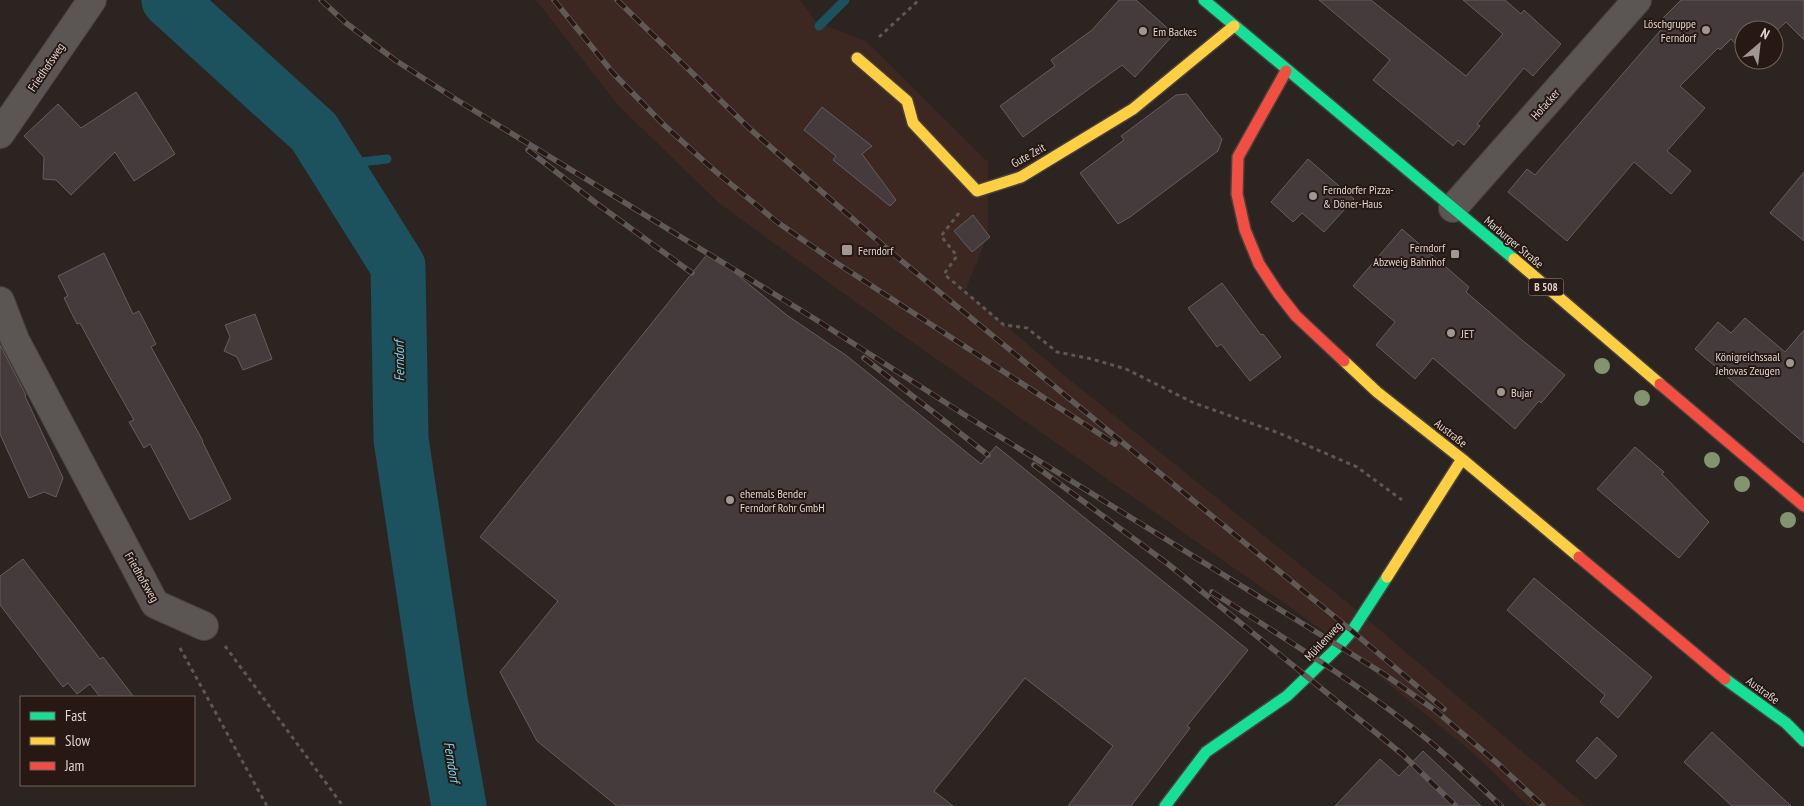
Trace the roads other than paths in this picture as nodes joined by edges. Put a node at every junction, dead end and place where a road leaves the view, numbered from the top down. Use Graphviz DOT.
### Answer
graph roads {
  1 [pos="92,0"];
  2 [pos="1204,0"];
  3 [pos="1637,0"];
  4 [pos="1234,26"];
  5 [pos="857,58"];
  6 [pos="1286,70"];
  7 [pos="3,123"];
  8 [pos="1453,208"];
  9 [pos="0,301"];
  10 [pos="1462,459"];
  11 [pos="1804,506"];
  12 [pos="204,626"];
  13 [pos="1804,740"];
  14 [pos="1165,806"];
  1 -- 7 [label="street, Friedhofsweg"];
  2 -- 4 [label="street, Marburger Straße / B 508"];
  3 -- 8 [label="street, Hofacker"];
  4 -- 5 [label="street, Gute Zeit"];
  4 -- 6 [label="street, Marburger Straße / B 508"];
  6 -- 8 [label="street, Marburger Straße / B 508"];
  6 -- 10 [label="street, Austraße"];
  8 -- 11 [label="street, Marburger Straße / B 508"];
  9 -- 12 [label="street, Friedhofsweg"];
  10 -- 13 [label="street, Austraße"];
  10 -- 14 [label="street, Mühlenweg"];
}
